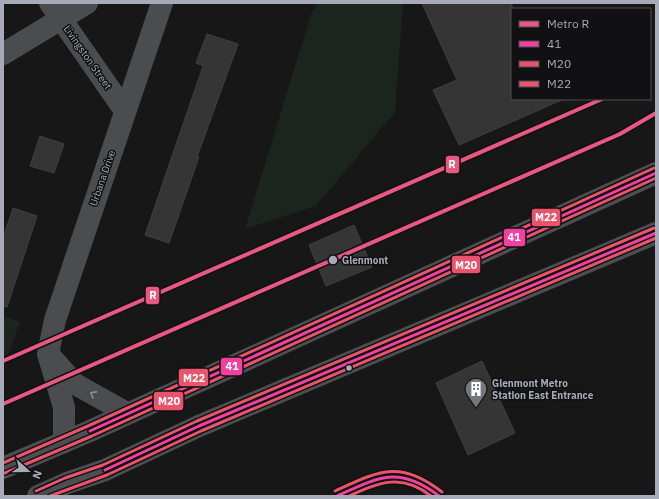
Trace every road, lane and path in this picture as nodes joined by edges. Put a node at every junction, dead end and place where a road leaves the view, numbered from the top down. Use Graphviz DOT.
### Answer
graph roads {
  1 [pos="86,3"];
  2 [pos="162,3"];
  3 [pos="56,11"];
  4 [pos="3,54"];
  5 [pos="125,111"];
  6 [pos="656,173"];
  7 [pos="656,233"];
  8 [pos="48,354"];
  9 [pos="127,413"];
  10 [pos="64,442"];
  11 [pos="3,468"];
  12 [pos="38,496"];
  1 -- 3 [label="street"];
  2 -- 5 [label="street, Urbana Drive"];
  3 -- 4 [label="street"];
  3 -- 5 [label="street, Livingston Street"];
  5 -- 8 [label="street, Urbana Drive"];
  6 -- 9 [label="main road"];
  7 -- 12 [label="main road"];
  9 -- 8 [label="street, one-way"];
  8 -- 10 [label="street, Urbana Drive"];
  9 -- 10 [label="main road"];
  10 -- 11 [label="main road"];
}
